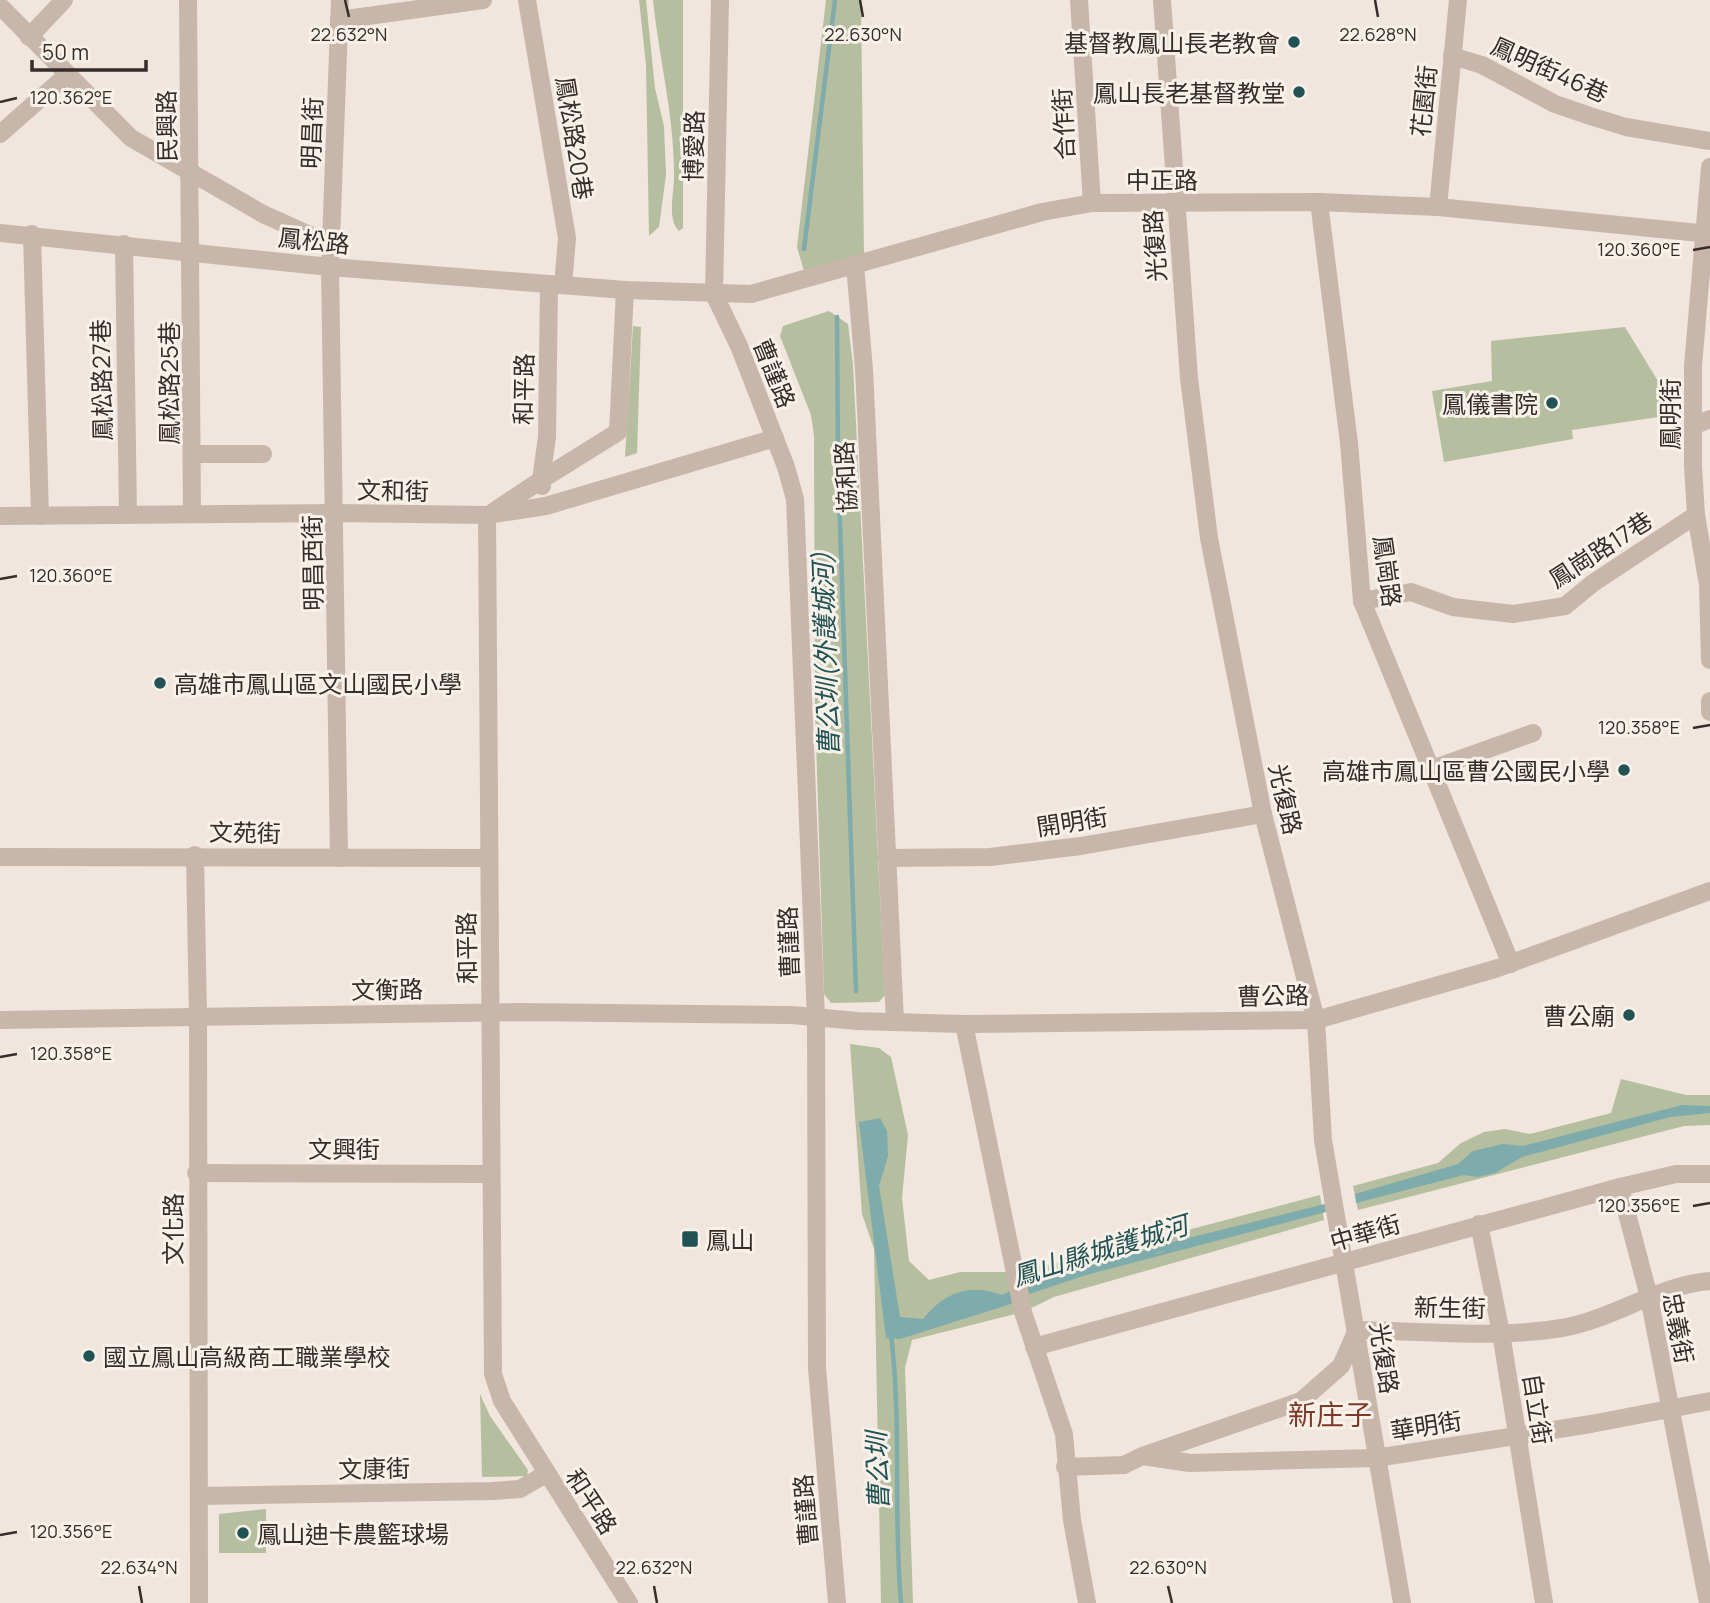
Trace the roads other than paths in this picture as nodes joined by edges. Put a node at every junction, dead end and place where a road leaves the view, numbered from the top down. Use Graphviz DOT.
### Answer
graph roads {
  1 [pos="64,0"];
  2 [pos="188,0"];
  3 [pos="340,0"];
  4 [pos="483,0"];
  5 [pos="527,0"];
  6 [pos="720,0"];
  7 [pos="1079,0"];
  8 [pos="1162,0"];
  9 [pos="1458,0"];
  10 [pos="2,13"];
  11 [pos="339,20"];
  12 [pos="29,37"];
  13 [pos="1452,55"];
  14 [pos="66,76"];
  15 [pos="0,134"];
  16 [pos="1710,141"];
  17 [pos="1710,167"];
  18 [pos="191,171"];
  19 [pos="1319,202"];
  20 [pos="1092,203"];
  21 [pos="1175,204"];
  22 [pos="1438,207"];
  23 [pos="0,233"];
  24 [pos="1706,233"];
  25 [pos="32,234"];
  26 [pos="124,244"];
  27 [pos="332,245"];
  28 [pos="191,252"];
  29 [pos="855,265"];
  30 [pos="330,267"];
  31 [pos="556,284"];
  32 [pos="625,290"];
  33 [pos="714,294"];
  34 [pos="1702,423"];
  35 [pos="775,438"];
  36 [pos="192,454"];
  37 [pos="263,454"];
  38 [pos="541,480"];
  39 [pos="546,506"];
  40 [pos="336,513"];
  41 [pos="192,514"];
  42 [pos="128,515"];
  43 [pos="1696,515"];
  44 [pos="0,516"];
  45 [pos="40,516"];
  46 [pos="487,516"];
  47 [pos="1709,586"];
  48 [pos="1362,601"];
  49 [pos="1710,660"];
  50 [pos="1710,701"];
  51 [pos="1710,711"];
  52 [pos="1532,733"];
  53 [pos="1432,769"];
  54 [pos="1264,814"];
  55 [pos="195,855"];
  56 [pos="0,857"];
  57 [pos="340,858"];
  58 [pos="488,858"];
  59 [pos="887,858"];
  60 [pos="1710,891"];
  61 [pos="1511,964"];
  62 [pos="491,1012"];
  63 [pos="198,1016"];
  64 [pos="816,1018"];
  65 [pos="0,1020"];
  66 [pos="1315,1020"];
  67 [pos="895,1022"];
  68 [pos="964,1024"];
  69 [pos="196,1173"];
  70 [pos="491,1174"];
  71 [pos="1710,1174"];
  72 [pos="1620,1187"];
  73 [pos="1479,1224"];
  74 [pos="1344,1264"];
  75 [pos="1710,1281"];
  76 [pos="1649,1297"];
  77 [pos="1357,1330"];
  78 [pos="1501,1333"];
  79 [pos="1034,1347"];
  80 [pos="1710,1401"];
  81 [pos="1670,1407"];
  82 [pos="1517,1436"];
  83 [pos="1142,1456"];
  84 [pos="1376,1458"];
  85 [pos="1065,1467"];
  86 [pos="546,1474"];
  87 [pos="199,1496"];
  88 [pos="1701,1517"];
  89 [pos="199,1603"];
  90 [pos="629,1603"];
  91 [pos="837,1603"];
  92 [pos="1087,1603"];
  93 [pos="1402,1603"];
  94 [pos="1545,1603"];
  95 [pos="1708,1603"];
  1 -- 12 [label="street"];
  2 -- 18 [label="street, 民興路"];
  3 -- 11 [label="street, 明昌街"];
  4 -- 11 [label="street"];
  5 -- 31 [label="street, 鳳松路20巷"];
  6 -- 33 [label="street, 博愛路"];
  7 -- 20 [label="street, 合作街"];
  8 -- 21 [label="street, 光復路"];
  9 -- 13 [label="street, 花園街"];
  10 -- 12 [label="street"];
  11 -- 27 [label="street, 明昌街"];
  12 -- 14 [label="street"];
  13 -- 16 [label="street, 鳳明街46巷"];
  13 -- 22 [label="street, 花園街"];
  14 -- 15 [label="street"];
  14 -- 18 [label="street"];
  17 -- 24 [label="street, 鳳明街"];
  18 -- 27 [label="street"];
  18 -- 28 [label="street, 民興路"];
  19 -- 21 [label="street, 中正路"];
  19 -- 22 [label="street, 中正路"];
  19 -- 48 [label="street, 鳳崗路"];
  20 -- 21 [label="street, 中正路"];
  20 -- 29 [label="street, 中正路"];
  21 -- 54 [label="street, 光復路"];
  22 -- 24 [label="street, 中正路"];
  23 -- 25 [label="street, 鳳松路"];
  24 -- 34 [label="street, 鳳明街"];
  25 -- 26 [label="street, 鳳松路"];
  25 -- 45 [label="street"];
  26 -- 28 [label="street, 鳳松路"];
  26 -- 42 [label="street, 鳳松路27巷"];
  27 -- 30 [label="street, 明昌街"];
  28 -- 30 [label="street, 鳳松路"];
  28 -- 36 [label="street, 鳳松路25巷"];
  29 -- 33 [label="street, 中正路"];
  29 -- 59 [label="street, 協和路"];
  30 -- 31 [label="street, 鳳松路"];
  30 -- 40 [label="street, 明昌西街"];
  31 -- 32 [label="street, 鳳松路"];
  31 -- 38 [label="street, 和平路"];
  32 -- 33 [label="street, 中正路"];
  32 -- 38 [label="street"];
  33 -- 35 [label="street, 曹謹路"];
  34 -- 43 [label="street, 鳳明街"];
  35 -- 39 [label="street, 文和街"];
  35 -- 64 [label="street, 曹謹路"];
  36 -- 37 [label="street"];
  36 -- 41 [label="street, 鳳松路25巷"];
  38 -- 39 [label="street, 和平路"];
  38 -- 46 [label="street"];
  39 -- 46 [label="street, 文和街"];
  40 -- 41 [label="street, 文和街"];
  40 -- 46 [label="street, 文和街"];
  40 -- 57 [label="street, 明昌西街"];
  41 -- 42 [label="street, 文和街"];
  42 -- 45 [label="street, 文和街"];
  43 -- 47 [label="street, 鳳明街"];
  43 -- 48 [label="street, 鳳崗路17巷"];
  44 -- 45 [label="street, 文和街"];
  46 -- 58 [label="street, 和平路"];
  47 -- 49 [label="street, 鳳明街"];
  48 -- 53 [label="street, 鳳崗路"];
  50 -- 51 [label="street"];
  52 -- 53 [label="street"];
  53 -- 61 [label="street, 鳳崗路"];
  54 -- 59 [label="street, 開明街"];
  54 -- 66 [label="street, 光復路"];
  55 -- 56 [label="street, 文苑街"];
  55 -- 57 [label="street, 文苑街"];
  55 -- 63 [label="street, 文化路"];
  57 -- 58 [label="street, 文苑街"];
  58 -- 62 [label="street, 和平路"];
  59 -- 67 [label="street, 協和路"];
  60 -- 61 [label="street, 曹公路"];
  61 -- 66 [label="street, 曹公路"];
  62 -- 63 [label="street, 文衡路"];
  62 -- 64 [label="street, 文衡路"];
  62 -- 70 [label="street, 和平路"];
  63 -- 65 [label="street, 文衡路"];
  63 -- 69 [label="street, 文化路"];
  64 -- 67 [label="street, 曹公路"];
  64 -- 91 [label="street, 曹謹路"];
  66 -- 68 [label="street, 曹公路"];
  66 -- 74 [label="street, 光復路"];
  67 -- 68 [label="street, 曹公路"];
  68 -- 79 [label="street"];
  69 -- 70 [label="street, 文興街"];
  69 -- 87 [label="street, 文化路"];
  70 -- 86 [label="street, 和平路"];
  71 -- 72 [label="street, 中華街"];
  72 -- 73 [label="street, 中華街"];
  72 -- 76 [label="street, 忠義街"];
  73 -- 74 [label="street, 中華街"];
  73 -- 78 [label="street, 自立街"];
  74 -- 77 [label="street, 光復路"];
  74 -- 79 [label="street, 中華街"];
  75 -- 76 [label="street, 新生街"];
  76 -- 78 [label="street, 新生街"];
  76 -- 81 [label="street, 忠義街"];
  77 -- 78 [label="street, 新生街"];
  77 -- 83 [label="street"];
  77 -- 84 [label="street, 光復路"];
  78 -- 82 [label="street, 自立街"];
  79 -- 85 [label="street"];
  80 -- 81 [label="street, 華明街"];
  81 -- 82 [label="street, 華明街"];
  81 -- 88 [label="street, 忠義街"];
  82 -- 84 [label="street, 華明街"];
  82 -- 94 [label="street, 自立街"];
  83 -- 84 [label="street, 華明街"];
  83 -- 85 [label="street, 華明街"];
  84 -- 93 [label="street, 光復路"];
  85 -- 92 [label="street"];
  86 -- 87 [label="street, 文康街"];
  86 -- 90 [label="street, 和平路"];
  87 -- 89 [label="street, 文化路"];
  88 -- 95 [label="street, 忠義街"];
}
